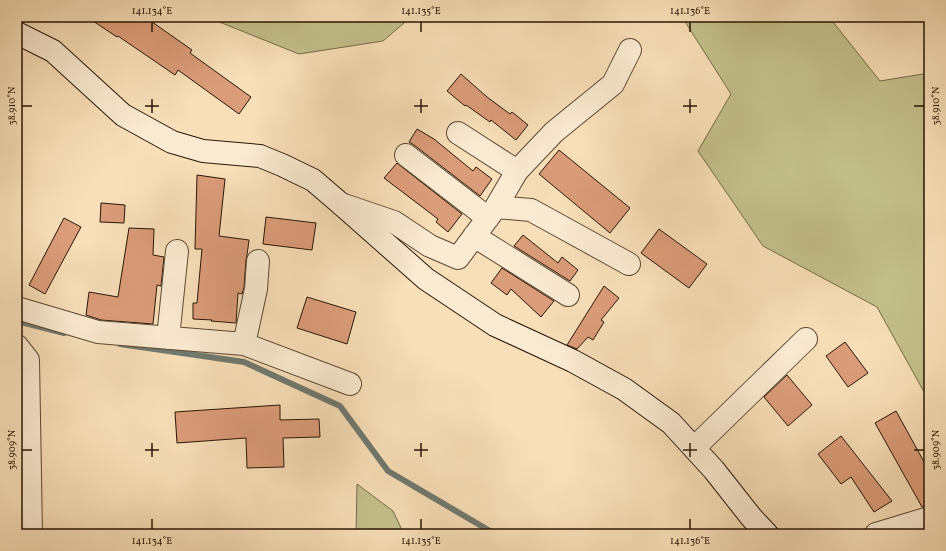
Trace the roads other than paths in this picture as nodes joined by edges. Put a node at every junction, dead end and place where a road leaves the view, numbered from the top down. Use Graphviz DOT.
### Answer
graph roads {
  1 [pos="17,32"];
  2 [pos="630,50"];
  3 [pos="458,133"];
  4 [pos="406,155"];
  5 [pos="517,171"];
  6 [pos="341,204"];
  7 [pos="492,212"];
  8 [pos="474,236"];
  9 [pos="178,252"];
  10 [pos="258,261"];
  11 [pos="629,264"];
  12 [pos="568,294"];
  13 [pos="17,308"];
  14 [pos="168,338"];
  15 [pos="806,339"];
  16 [pos="244,344"];
  17 [pos="17,346"];
  18 [pos="350,384"];
  19 [pos="694,448"];
  20 [pos="929,518"];
  21 [pos="31,534"];
  22 [pos="767,534"];
  23 [pos="876,534"];
  1 -- 6 [label="street"];
  2 -- 5 [label="street"];
  3 -- 5 [label="street"];
  4 -- 7 [label="street"];
  5 -- 7 [label="street"];
  6 -- 8 [label="street"];
  6 -- 19 [label="street"];
  7 -- 8 [label="street"];
  7 -- 11 [label="street"];
  8 -- 12 [label="street"];
  9 -- 14 [label="street"];
  10 -- 16 [label="street"];
  13 -- 14 [label="street"];
  14 -- 16 [label="street"];
  15 -- 19 [label="street"];
  16 -- 18 [label="street"];
  17 -- 21 [label="street"];
  19 -- 22 [label="street"];
  20 -- 23 [label="street"];
}
